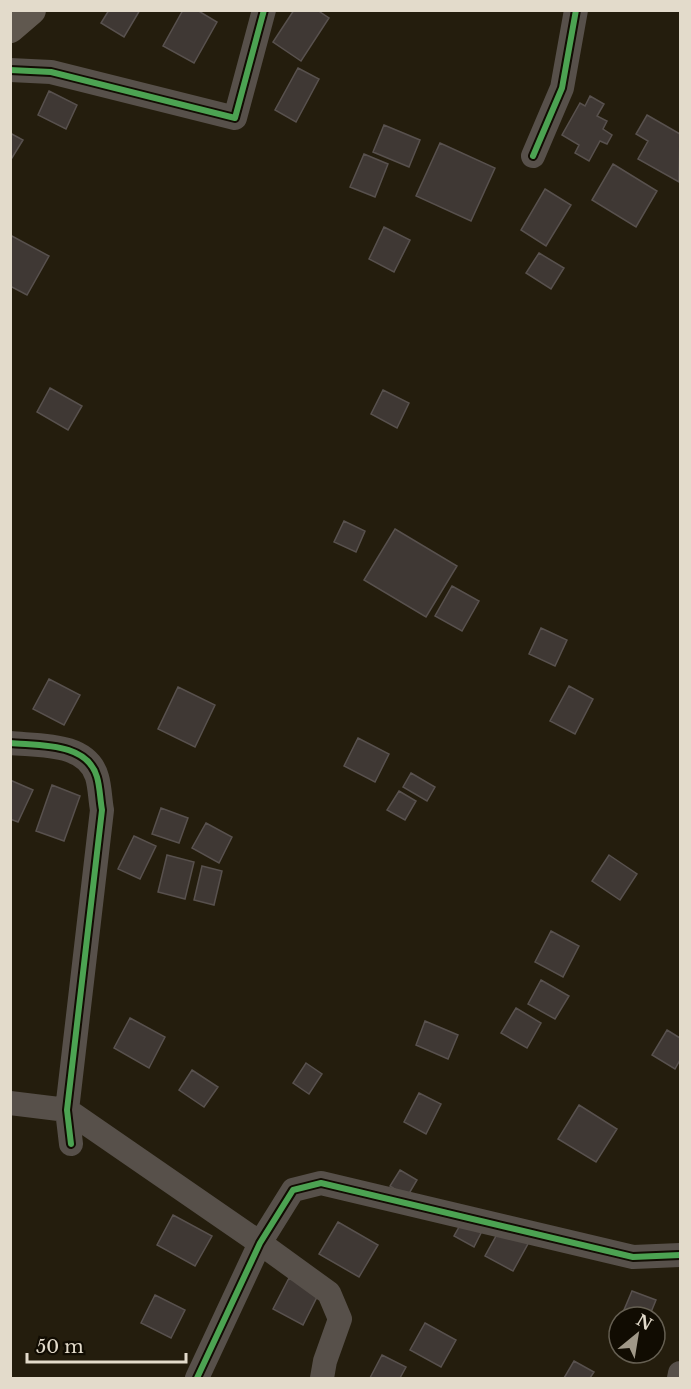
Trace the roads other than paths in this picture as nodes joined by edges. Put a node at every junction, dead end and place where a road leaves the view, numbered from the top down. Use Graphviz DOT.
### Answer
graph roads {
  1 [pos="31,10"];
  2 [pos="264,10"];
  3 [pos="576,10"];
  4 [pos="10,28"];
  5 [pos="10,70"];
  6 [pos="533,156"];
  7 [pos="10,743"];
  8 [pos="10,1103"];
  9 [pos="67,1110"];
  10 [pos="71,1144"];
  11 [pos="260,1243"];
  12 [pos="681,1255"];
  13 [pos="681,1373"];
  14 [pos="197,1378"];
  15 [pos="322,1378"];
  16 [pos="679,1378"];
  1 -- 4 [label="main road"];
  2 -- 5 [label="street"];
  3 -- 6 [label="street"];
  7 -- 9 [label="street"];
  8 -- 9 [label="street"];
  9 -- 10 [label="street"];
  9 -- 11 [label="street"];
  11 -- 12 [label="street"];
  11 -- 14 [label="street"];
  11 -- 15 [label="street"];
  13 -- 16 [label="street"];
}
